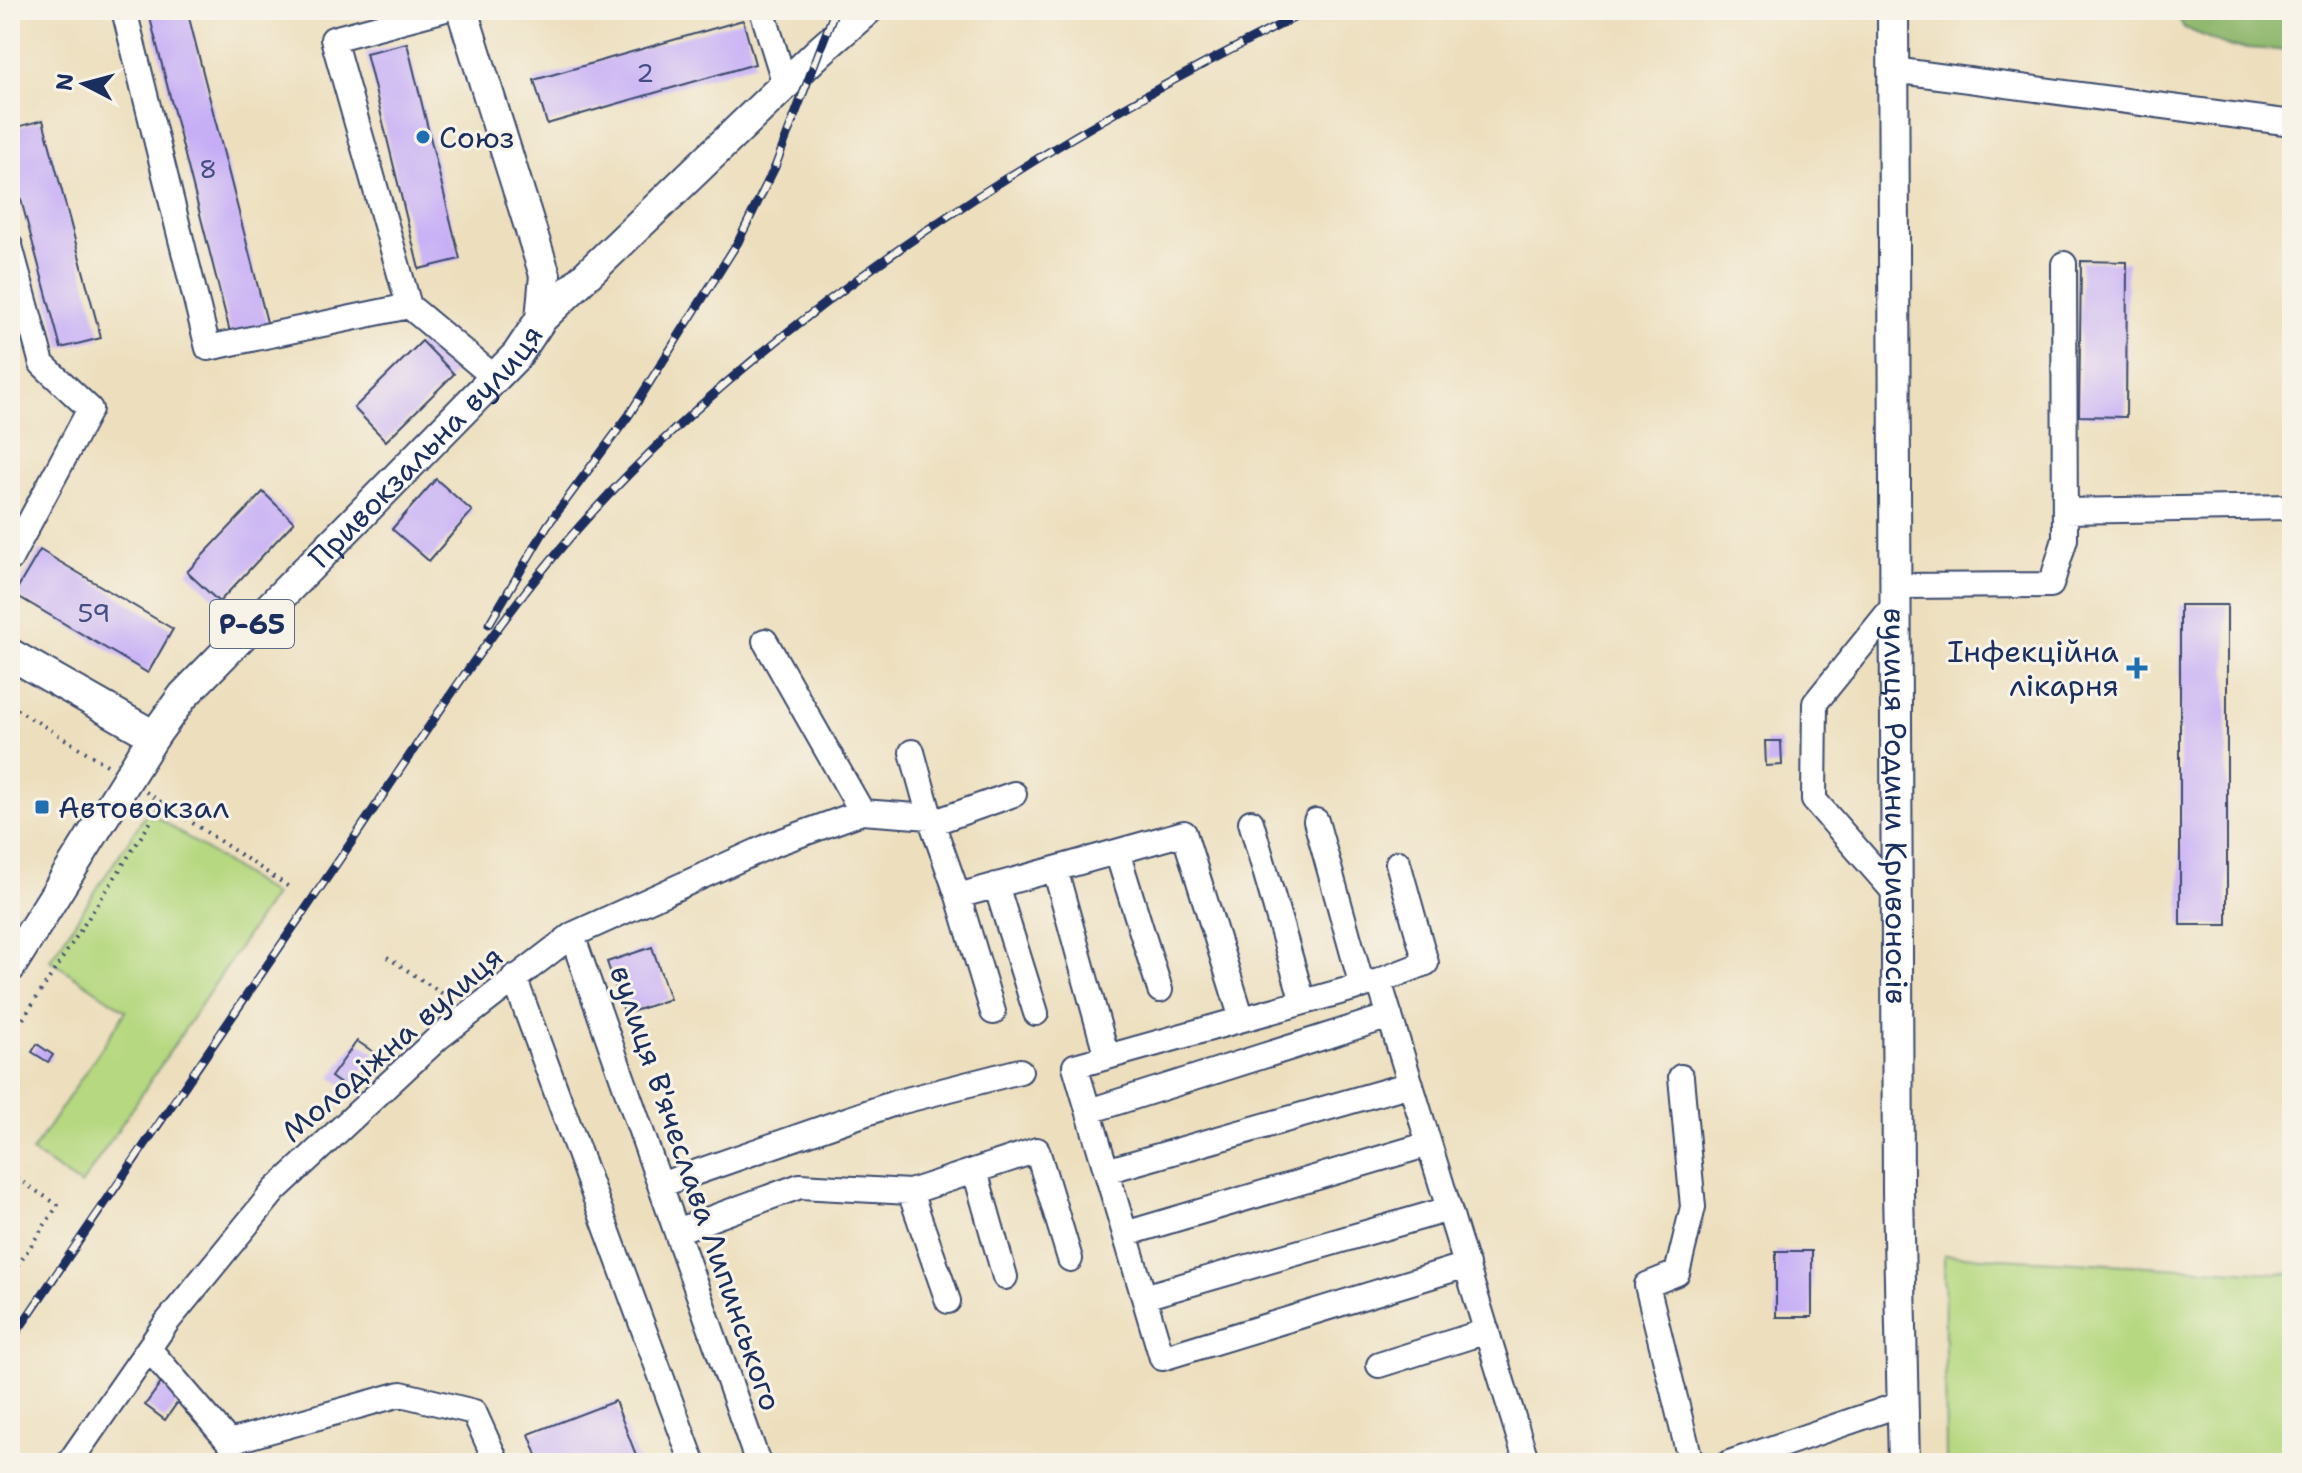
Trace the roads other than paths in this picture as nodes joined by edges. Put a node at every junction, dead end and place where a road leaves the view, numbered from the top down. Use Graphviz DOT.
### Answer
graph roads {
  1 [pos="124,10"];
  2 [pos="442,10"];
  3 [pos="462,10"];
  4 [pos="762,10"];
  5 [pos="867,10"];
  6 [pos="1893,10"];
  7 [pos="1893,70"];
  8 [pos="785,84"];
  9 [pos="2292,123"];
  10 [pos="10,246"];
  11 [pos="2064,264"];
  12 [pos="409,306"];
  13 [pos="541,319"];
  14 [pos="494,377"];
  15 [pos="2292,507"];
  16 [pos="2065,511"];
  17 [pos="10,559"];
  18 [pos="1896,594"];
  19 [pos="765,641"];
  20 [pos="10,654"];
  21 [pos="154,736"];
  22 [pos="912,752"];
  23 [pos="1014,794"];
  24 [pos="862,812"];
  25 [pos="931,820"];
  26 [pos="1316,821"];
  27 [pos="1251,822"];
  28 [pos="1117,852"];
  29 [pos="1398,863"];
  30 [pos="1055,869"];
  31 [pos="996,885"];
  32 [pos="1897,895"];
  33 [pos="958,896"];
  34 [pos="572,935"];
  35 [pos="10,967"];
  36 [pos="514,977"];
  37 [pos="1370,983"];
  38 [pos="1160,990"];
  39 [pos="1303,1002"];
  40 [pos="993,1012"];
  41 [pos="1036,1013"];
  42 [pos="1390,1016"];
  43 [pos="1242,1019"];
  44 [pos="1107,1057"];
  45 [pos="1020,1071"];
  46 [pos="1681,1077"];
  47 [pos="1411,1084"];
  48 [pos="1089,1111"];
  49 [pos="1429,1144"];
  50 [pos="975,1171"];
  51 [pos="1106,1171"];
  52 [pos="660,1185"];
  53 [pos="910,1192"];
  54 [pos="1449,1209"];
  55 [pos="677,1231"];
  56 [pos="1125,1234"];
  57 [pos="1070,1259"];
  58 [pos="1467,1265"];
  59 [pos="1005,1277"];
  60 [pos="1144,1297"];
  61 [pos="948,1301"];
  62 [pos="1487,1331"];
  63 [pos="149,1349"];
  64 [pos="1379,1365"];
  65 [pos="1904,1403"];
  66 [pos="229,1452"];
  67 [pos="69,1463"];
  68 [pos="497,1463"];
  69 [pos="693,1463"];
  70 [pos="758,1463"];
  71 [pos="1527,1463"];
  72 [pos="1691,1463"];
  73 [pos="1729,1463"];
  74 [pos="1904,1463"];
  1 -- 12 [label="street"];
  2 -- 12 [label="street"];
  3 -- 13 [label="main road, Р-65"];
  4 -- 8 [label="street"];
  5 -- 8 [label="main road, Привокзальна вулиця"];
  6 -- 7 [label="main road, вулиця Родини Кривоносів"];
  7 -- 9 [label="street"];
  7 -- 18 [label="main road, вулиця Родини Кривоносів"];
  8 -- 13 [label="main road, Привокзальна вулиця"];
  10 -- 17 [label="street"];
  11 -- 16 [label="street"];
  12 -- 14 [label="street"];
  13 -- 14 [label="main road, Привокзальна вулиця / Р-65"];
  14 -- 21 [label="main road, Привокзальна вулиця / Р-65"];
  15 -- 16 [label="street"];
  16 -- 18 [label="street"];
  18 -- 32 [label="main road, вулиця Родини Кривоносів"];
  18 -- 32 [label="street"];
  19 -- 24 [label="street"];
  20 -- 21 [label="main road"];
  21 -- 35 [label="main road, Привокзальна вулиця / Р-65"];
  22 -- 25 [label="street"];
  23 -- 25 [label="street"];
  24 -- 25 [label="street"];
  24 -- 34 [label="street, Молодіжна вулиця"];
  25 -- 33 [label="street"];
  26 -- 37 [label="street"];
  27 -- 39 [label="street"];
  28 -- 30 [label="street"];
  28 -- 38 [label="street"];
  28 -- 43 [label="street"];
  29 -- 37 [label="street"];
  30 -- 31 [label="street"];
  30 -- 44 [label="street"];
  31 -- 33 [label="street"];
  31 -- 41 [label="street"];
  32 -- 65 [label="main road, вулиця Родини Кривоносів"];
  33 -- 40 [label="street"];
  34 -- 36 [label="street, Молодіжна вулиця"];
  34 -- 52 [label="street, вулиця В'ячеслава Липинського"];
  36 -- 63 [label="street, Молодіжна вулиця"];
  36 -- 69 [label="street"];
  37 -- 39 [label="street"];
  37 -- 42 [label="street"];
  39 -- 43 [label="street"];
  42 -- 47 [label="street"];
  42 -- 48 [label="street"];
  43 -- 44 [label="street"];
  44 -- 48 [label="street"];
  45 -- 52 [label="street"];
  46 -- 72 [label="street"];
  47 -- 49 [label="street"];
  47 -- 51 [label="street"];
  48 -- 51 [label="street"];
  49 -- 54 [label="street"];
  49 -- 56 [label="street"];
  50 -- 53 [label="street"];
  50 -- 57 [label="street"];
  50 -- 59 [label="street"];
  51 -- 56 [label="street"];
  52 -- 55 [label="street, вулиця В'ячеслава Липинського"];
  53 -- 55 [label="street"];
  53 -- 61 [label="street"];
  54 -- 58 [label="street"];
  54 -- 60 [label="street"];
  55 -- 70 [label="street, вулиця В'ячеслава Липинського"];
  56 -- 60 [label="street"];
  58 -- 60 [label="street"];
  58 -- 62 [label="street"];
  62 -- 64 [label="street"];
  62 -- 71 [label="street"];
  63 -- 66 [label="street"];
  63 -- 67 [label="street, Молодіжна вулиця"];
  65 -- 73 [label="street"];
  65 -- 74 [label="main road, вулиця Родини Кривоносів"];
  66 -- 68 [label="street"];
}
